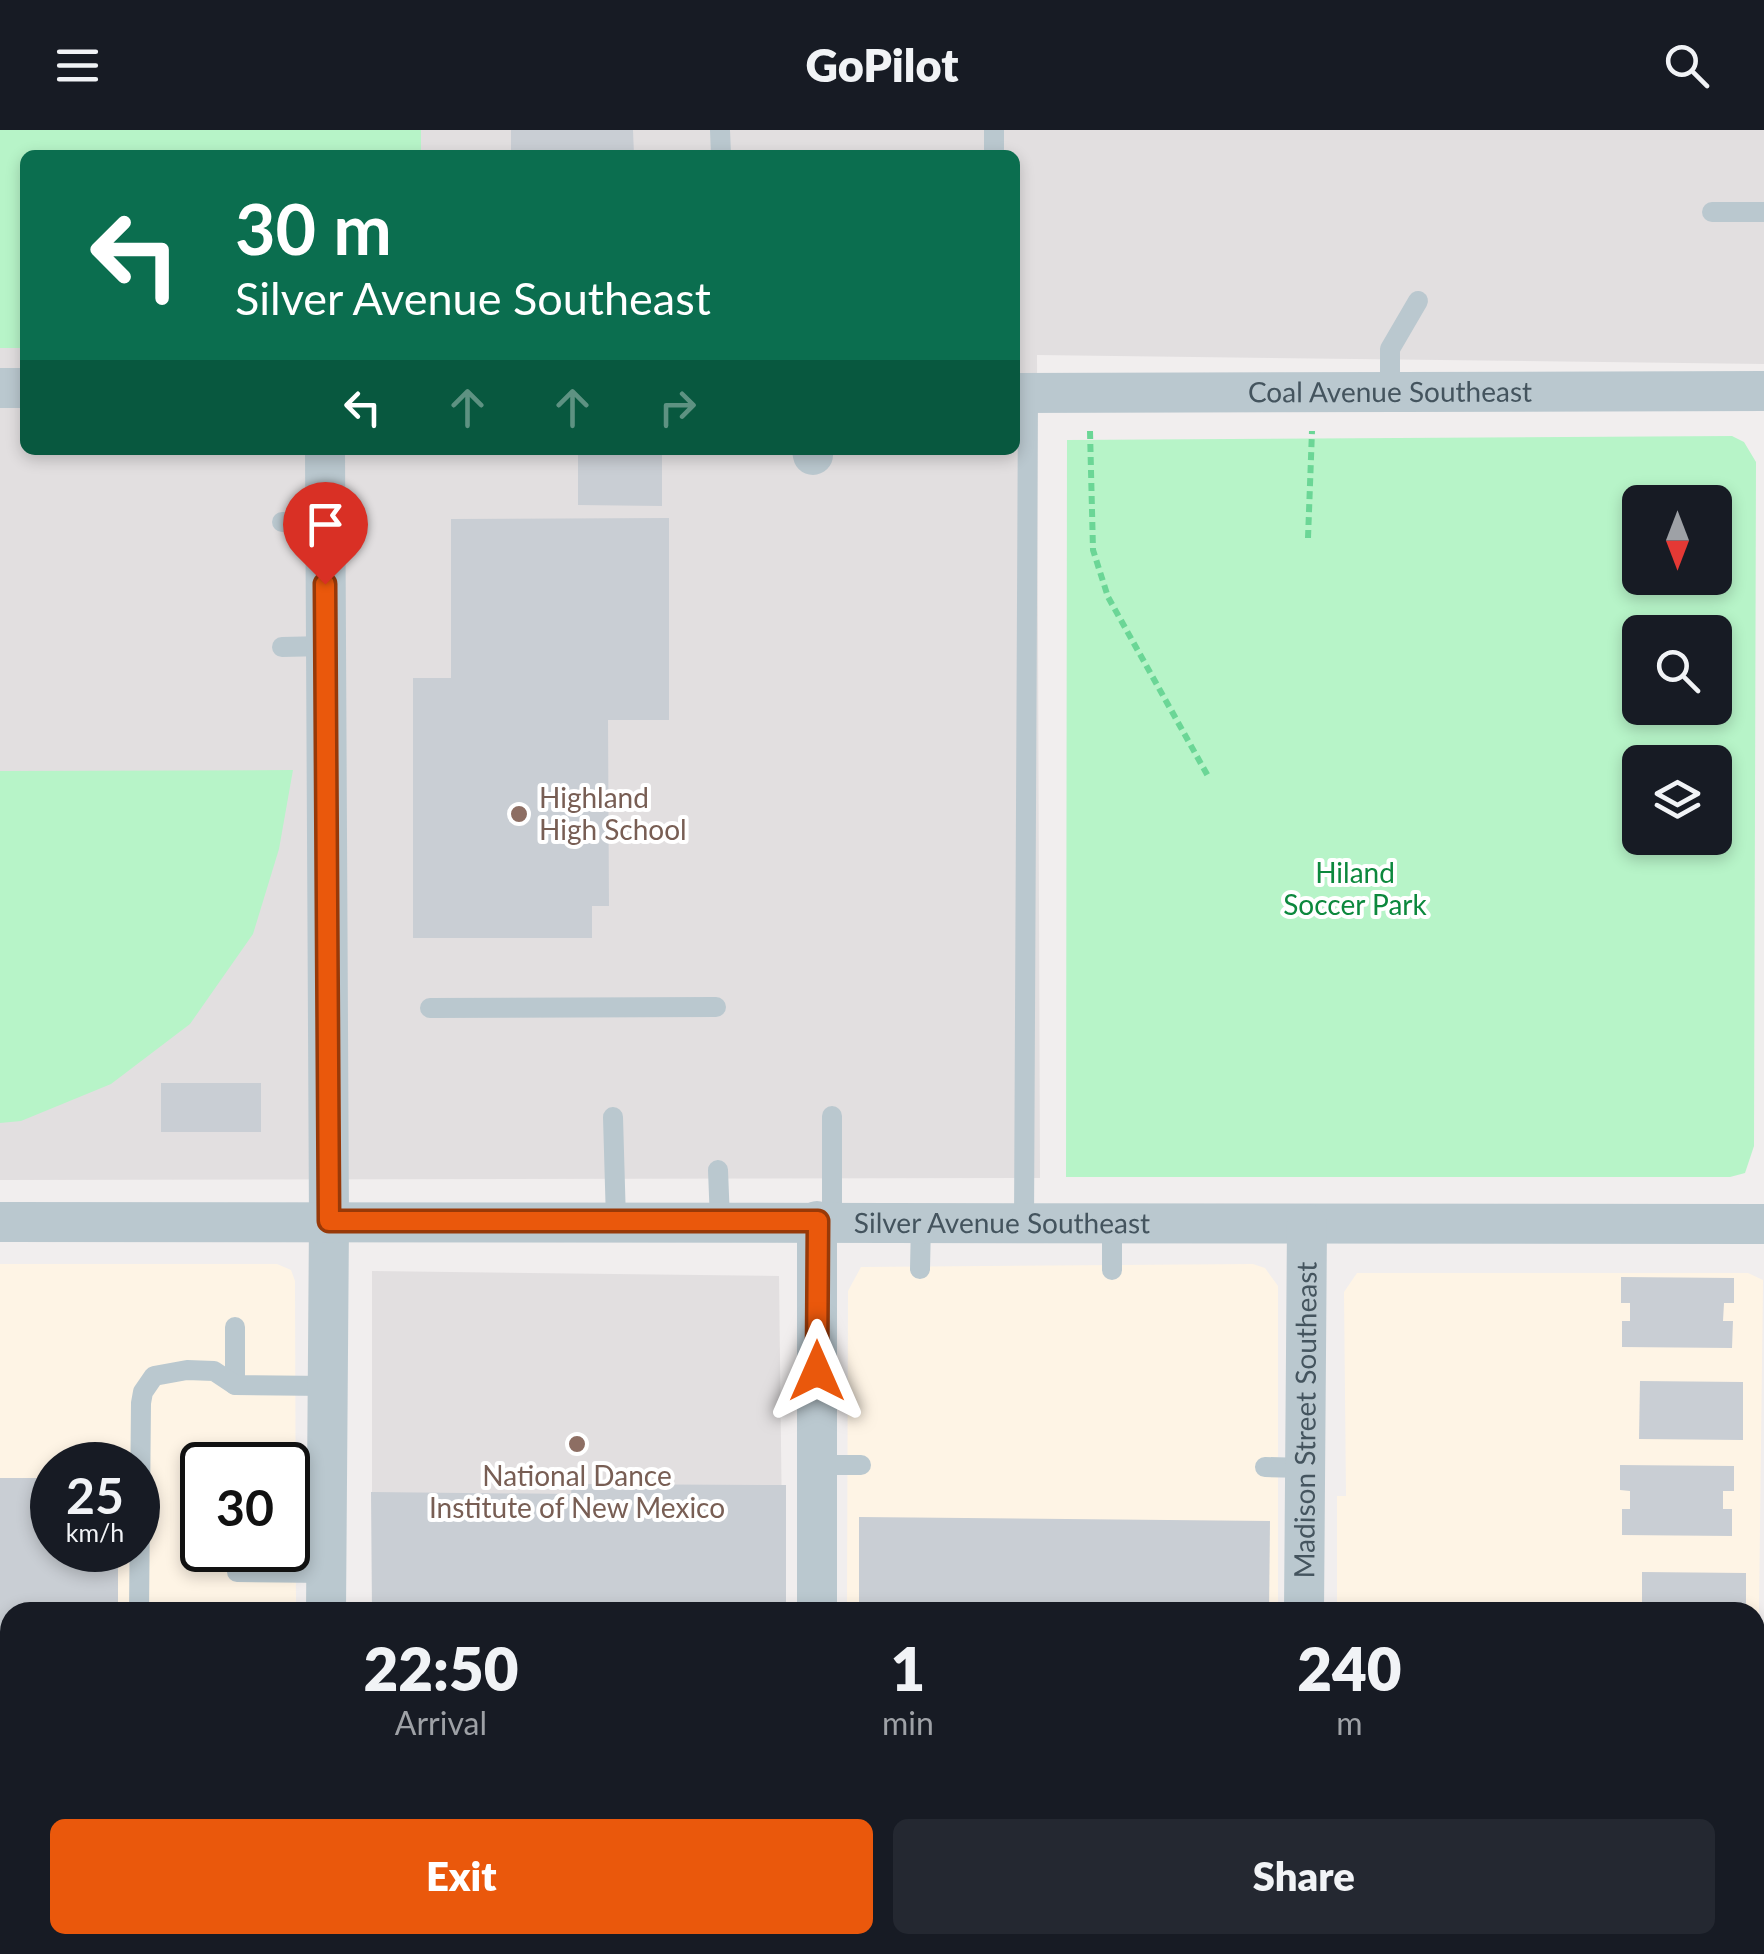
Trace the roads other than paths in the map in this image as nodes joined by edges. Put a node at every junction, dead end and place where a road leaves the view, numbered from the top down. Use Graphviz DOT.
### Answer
graph roads {
  1 [pos="1712,212"];
  2 [pos="1764,212"];
  3 [pos="1418,301"];
  4 [pos="1764,391"];
  5 [pos="1390,392"];
  6 [pos="1022,393"];
  7 [pos="325,455"];
  8 [pos="282,522"];
  9 [pos="326,522"];
  10 [pos="325,646"];
  11 [pos="282,647"];
  12 [pos="716,1007"];
  13 [pos="430,1008"];
  14 [pos="832,1116"];
  15 [pos="613,1117"];
  16 [pos="718,1170"];
  17 [pos="329,1221"];
  18 [pos="616,1221"];
  19 [pos="720,1221"];
  20 [pos="825,1221"];
  21 [pos="0,1222"];
  22 [pos="921,1222"];
  23 [pos="1024,1223"];
  24 [pos="1112,1223"];
  25 [pos="1306,1224"];
  26 [pos="1764,1224"];
  27 [pos="920,1269"];
  28 [pos="1112,1270"];
  29 [pos="234,1327"];
  30 [pos="234,1385"];
  31 [pos="328,1386"];
  32 [pos="817,1465"];
  33 [pos="861,1465"];
  34 [pos="1265,1467"];
  35 [pos="1305,1468"];
  36 [pos="238,1572"];
  37 [pos="326,1593"];
  38 [pos="138,1602"];
  39 [pos="817,1602"];
  40 [pos="1304,1602"];
  1 -- 2 [label="lane"];
  3 -- 5 [label="lane"];
  4 -- 5 [label="street, Coal Avenue Southeast"];
  5 -- 6 [label="street, Coal Avenue Southeast"];
  6 -- 23 [label="lane"];
  7 -- 9 [label="street"];
  8 -- 9 [label="lane"];
  9 -- 10 [label="street"];
  10 -- 11 [label="lane"];
  10 -- 17 [label="street"];
  12 -- 13 [label="lane"];
  14 -- 20 [label="lane"];
  15 -- 18 [label="lane"];
  16 -- 19 [label="lane"];
  17 -- 18 [label="street, Silver Avenue Southeast"];
  17 -- 21 [label="street, Silver Avenue Southeast"];
  17 -- 31 [label="street"];
  18 -- 19 [label="street, Silver Avenue Southeast"];
  19 -- 20 [label="street, Silver Avenue Southeast"];
  20 -- 22 [label="street, Silver Avenue Southeast"];
  20 -- 32 [label="street"];
  22 -- 23 [label="street, Silver Avenue Southeast"];
  22 -- 27 [label="lane"];
  23 -- 24 [label="street, Silver Avenue Southeast"];
  24 -- 25 [label="street, Silver Avenue Southeast"];
  24 -- 28 [label="lane"];
  25 -- 26 [label="street, Silver Avenue Southeast"];
  25 -- 35 [label="street, Madison Street Southeast"];
  29 -- 30 [label="lane"];
  30 -- 31 [label="lane"];
  30 -- 38 [label="lane"];
  31 -- 37 [label="street"];
  32 -- 33 [label="lane"];
  32 -- 39 [label="street"];
  34 -- 35 [label="lane"];
  35 -- 40 [label="street, Madison Street Southeast"];
  36 -- 37 [label="lane"];
}
